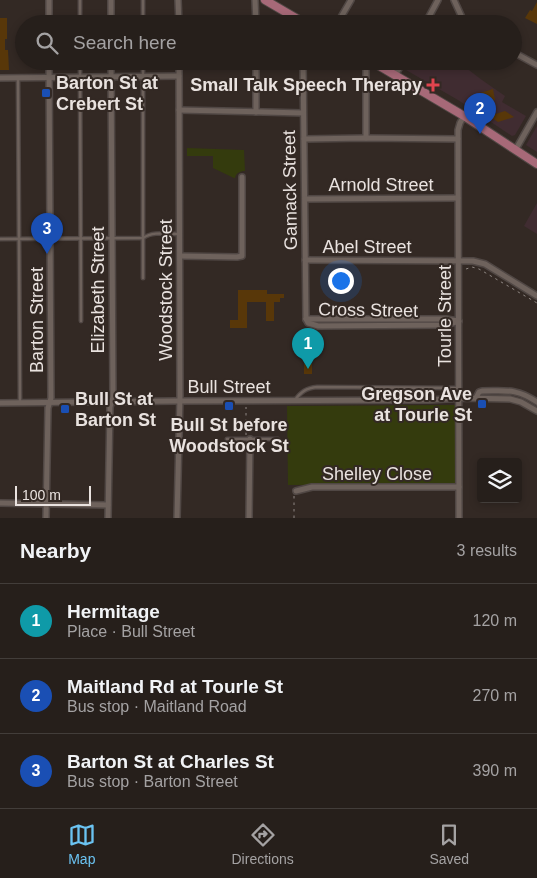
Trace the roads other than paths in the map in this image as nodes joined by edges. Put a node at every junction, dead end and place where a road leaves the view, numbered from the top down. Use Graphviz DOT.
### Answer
graph roads {
  1 [pos="49,0"];
  2 [pos="80,0"];
  3 [pos="111,0"];
  4 [pos="142,0"];
  5 [pos="178,0"];
  6 [pos="255,0"];
  7 [pos="265,0"];
  8 [pos="351,0"];
  9 [pos="438,0"];
  10 [pos="454,0"];
  11 [pos="49,15"];
  12 [pos="80,15"];
  13 [pos="111,15"];
  14 [pos="143,15"];
  15 [pos="179,15"];
  16 [pos="256,15"];
  17 [pos="290,15"];
  18 [pos="343,15"];
  19 [pos="430,15"];
  20 [pos="461,15"];
  21 [pos="522,57"];
  22 [pos="537,65"];
  23 [pos="49,70"];
  24 [pos="80,70"];
  25 [pos="111,70"];
  26 [pos="143,70"];
  27 [pos="179,70"];
  28 [pos="256,70"];
  29 [pos="303,70"];
  30 [pos="366,70"];
  31 [pos="385,70"];
  32 [pos="398,70"];
  33 [pos="143,76"];
  34 [pos="179,76"];
  35 [pos="395,76"];
  36 [pos="49,77"];
  37 [pos="80,77"];
  38 [pos="111,77"];
  39 [pos="0,78"];
  40 [pos="18,78"];
  41 [pos="179,110"];
  42 [pos="256,112"];
  43 [pos="537,112"];
  44 [pos="303,113"];
  45 [pos="464,116"];
  46 [pos="366,138"];
  47 [pos="304,139"];
  48 [pos="458,139"];
  49 [pos="516,149"];
  50 [pos="537,164"];
  51 [pos="242,177"];
  52 [pos="458,198"];
  53 [pos="305,199"];
  54 [pos="180,234"];
  55 [pos="50,238"];
  56 [pos="80,238"];
  57 [pos="112,238"];
  58 [pos="143,238"];
  59 [pos="0,239"];
  60 [pos="19,239"];
  61 [pos="180,256"];
  62 [pos="305,260"];
  63 [pos="458,261"];
  64 [pos="143,278"];
  65 [pos="537,296"];
  66 [pos="306,319"];
  67 [pos="81,321"];
  68 [pos="459,321"];
  69 [pos="458,388"];
  70 [pos="459,398"];
  71 [pos="476,398"];
  72 [pos="294,400"];
  73 [pos="112,401"];
  74 [pos="180,401"];
  75 [pos="537,402"];
  76 [pos="0,403"];
  77 [pos="20,403"];
  78 [pos="50,403"];
  79 [pos="537,411"];
  80 [pos="248,437"];
  81 [pos="227,439"];
  82 [pos="278,439"];
  83 [pos="459,487"];
  84 [pos="296,491"];
  85 [pos="0,503"];
  86 [pos="46,504"];
  87 [pos="108,505"];
  88 [pos="46,518"];
  89 [pos="108,518"];
  90 [pos="177,518"];
  91 [pos="249,518"];
  92 [pos="460,518"];
  1 -- 11 [label="street"];
  2 -- 12 [label="lane"];
  3 -- 13 [label="street"];
  4 -- 14 [label="lane"];
  5 -- 15 [label="street"];
  6 -- 16 [label="street"];
  7 -- 17 [label="main road"];
  8 -- 18 [label="street"];
  9 -- 19 [label="street"];
  10 -- 20 [label="street"];
  21 -- 22 [label="street"];
  23 -- 36 [label="street, Barton Street"];
  24 -- 37 [label="lane"];
  25 -- 38 [label="street, Elizabeth Street"];
  26 -- 33 [label="lane"];
  27 -- 34 [label="street, Woodstock Street"];
  28 -- 42 [label="street"];
  29 -- 44 [label="street, Gamack Street"];
  30 -- 46 [label="street"];
  31 -- 35 [label="main road"];
  32 -- 35 [label="street"];
  33 -- 34 [label="street"];
  33 -- 38 [label="street"];
  33 -- 58 [label="lane"];
  34 -- 41 [label="street, Woodstock Street"];
  35 -- 45 [label="main road"];
  36 -- 37 [label="street"];
  36 -- 40 [label="street"];
  36 -- 55 [label="street, Barton Street"];
  37 -- 38 [label="street"];
  37 -- 56 [label="lane"];
  38 -- 57 [label="street, Elizabeth Street"];
  39 -- 40 [label="street"];
  40 -- 60 [label="lane"];
  41 -- 42 [label="street"];
  41 -- 54 [label="street, Woodstock Street"];
  42 -- 44 [label="street"];
  43 -- 49 [label="street"];
  44 -- 47 [label="street, Gamack Street"];
  45 -- 48 [label="street, Tourle Street"];
  45 -- 49 [label="main road"];
  46 -- 47 [label="street"];
  46 -- 48 [label="street"];
  47 -- 53 [label="street, Gamack Street"];
  48 -- 52 [label="street, Tourle Street"];
  49 -- 50 [label="main road"];
  51 -- 61 [label="street"];
  52 -- 53 [label="street, Arnold Street"];
  52 -- 63 [label="street, Tourle Street"];
  53 -- 62 [label="street, Gamack Street"];
  54 -- 58 [label="lane"];
  54 -- 61 [label="street, Woodstock Street"];
  55 -- 56 [label="lane"];
  55 -- 60 [label="lane"];
  55 -- 78 [label="street, Barton Street"];
  56 -- 57 [label="lane"];
  56 -- 67 [label="lane"];
  57 -- 58 [label="lane"];
  57 -- 73 [label="street, Elizabeth Street"];
  58 -- 64 [label="lane"];
  59 -- 60 [label="lane"];
  60 -- 77 [label="lane"];
  61 -- 74 [label="street, Woodstock Street"];
  62 -- 63 [label="street, Abel Street"];
  62 -- 66 [label="street, Gamack Street"];
  63 -- 65 [label="street, Abel Street"];
  63 -- 68 [label="street, Tourle Street"];
  66 -- 68 [label="street, Cross Street"];
  68 -- 69 [label="street, Tourle Street"];
  69 -- 70 [label="street, Tourle Street"];
  69 -- 72 [label="lane"];
  70 -- 71 [label="street, Bull Street"];
  70 -- 72 [label="street, Bull Street"];
  70 -- 83 [label="street, Tourle Street"];
  71 -- 75 [label="street"];
  71 -- 79 [label="street, Bull Street"];
  72 -- 74 [label="street, Bull Street"];
  73 -- 74 [label="street, Bull Street"];
  73 -- 78 [label="street, Bull Street"];
  73 -- 87 [label="street, Elizabeth Street"];
  74 -- 90 [label="street, Woodstock Street"];
  76 -- 77 [label="street, Bull Street"];
  77 -- 78 [label="street, Bull Street"];
  78 -- 86 [label="street, Barton Street"];
  80 -- 81 [label="lane"];
  80 -- 82 [label="lane"];
  80 -- 91 [label="street"];
  83 -- 84 [label="street, Shelley Close"];
  83 -- 92 [label="street, Tourle Street"];
  85 -- 86 [label="street"];
  86 -- 87 [label="street"];
  86 -- 88 [label="street, Barton Street"];
  87 -- 89 [label="street, Elizabeth Street"];
}
